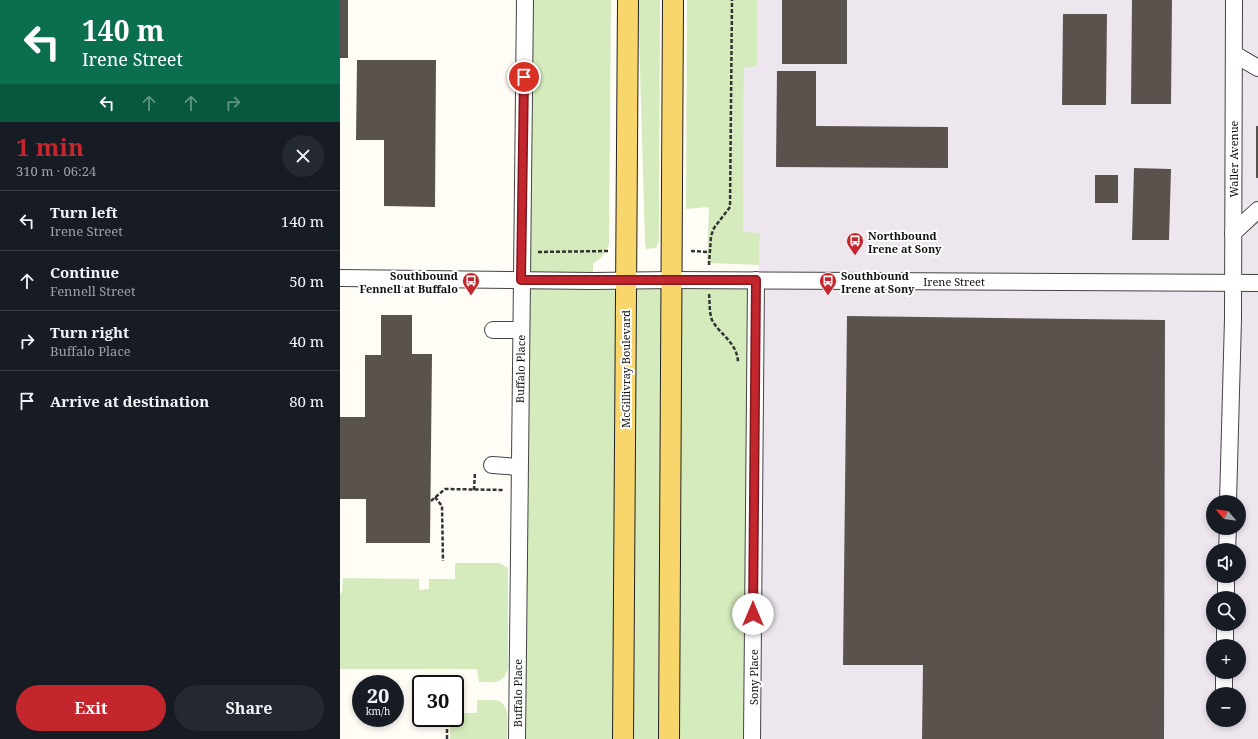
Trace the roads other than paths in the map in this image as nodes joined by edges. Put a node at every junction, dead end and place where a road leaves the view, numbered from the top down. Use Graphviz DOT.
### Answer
graph roads {
  1 [pos="525,0"];
  2 [pos="628,0"];
  3 [pos="673,0"];
  4 [pos="1234,0"];
  5 [pos="1234,54"];
  6 [pos="1258,68"];
  7 [pos="1258,210"];
  8 [pos="1233,233"];
  9 [pos="340,278"];
  10 [pos="521,280"];
  11 [pos="626,280"];
  12 [pos="672,280"];
  13 [pos="756,280"];
  14 [pos="1233,283"];
  15 [pos="1258,283"];
  16 [pos="493,330"];
  17 [pos="521,330"];
  18 [pos="492,465"];
  19 [pos="519,467"];
  20 [pos="1228,495"];
  21 [pos="517,739"];
  22 [pos="623,739"];
  23 [pos="669,739"];
  24 [pos="752,739"];
  1 -- 10 [label="street, Buffalo Place"];
  2 -- 11 [label="main road, McGillivray Boulevard"];
  3 -- 12 [label="main road"];
  4 -- 5 [label="street, Waller Avenue"];
  5 -- 6 [label="street"];
  5 -- 8 [label="street, Waller Avenue"];
  7 -- 8 [label="street"];
  8 -- 14 [label="street, Waller Avenue"];
  9 -- 10 [label="street, Irene Street"];
  10 -- 11 [label="street, Irene Street"];
  10 -- 17 [label="street, Buffalo Place"];
  11 -- 12 [label="street, Irene Street"];
  11 -- 22 [label="main road, McGillivray Boulevard"];
  12 -- 13 [label="street, Irene Street"];
  12 -- 23 [label="main road"];
  13 -- 14 [label="street, Irene Street"];
  13 -- 24 [label="street, Sony Place"];
  14 -- 15 [label="street, Irene Street"];
  14 -- 20 [label="street, Waller Avenue"];
  16 -- 17 [label="street"];
  17 -- 19 [label="street, Buffalo Place"];
  18 -- 19 [label="street"];
  19 -- 21 [label="street, Buffalo Place"];
}
